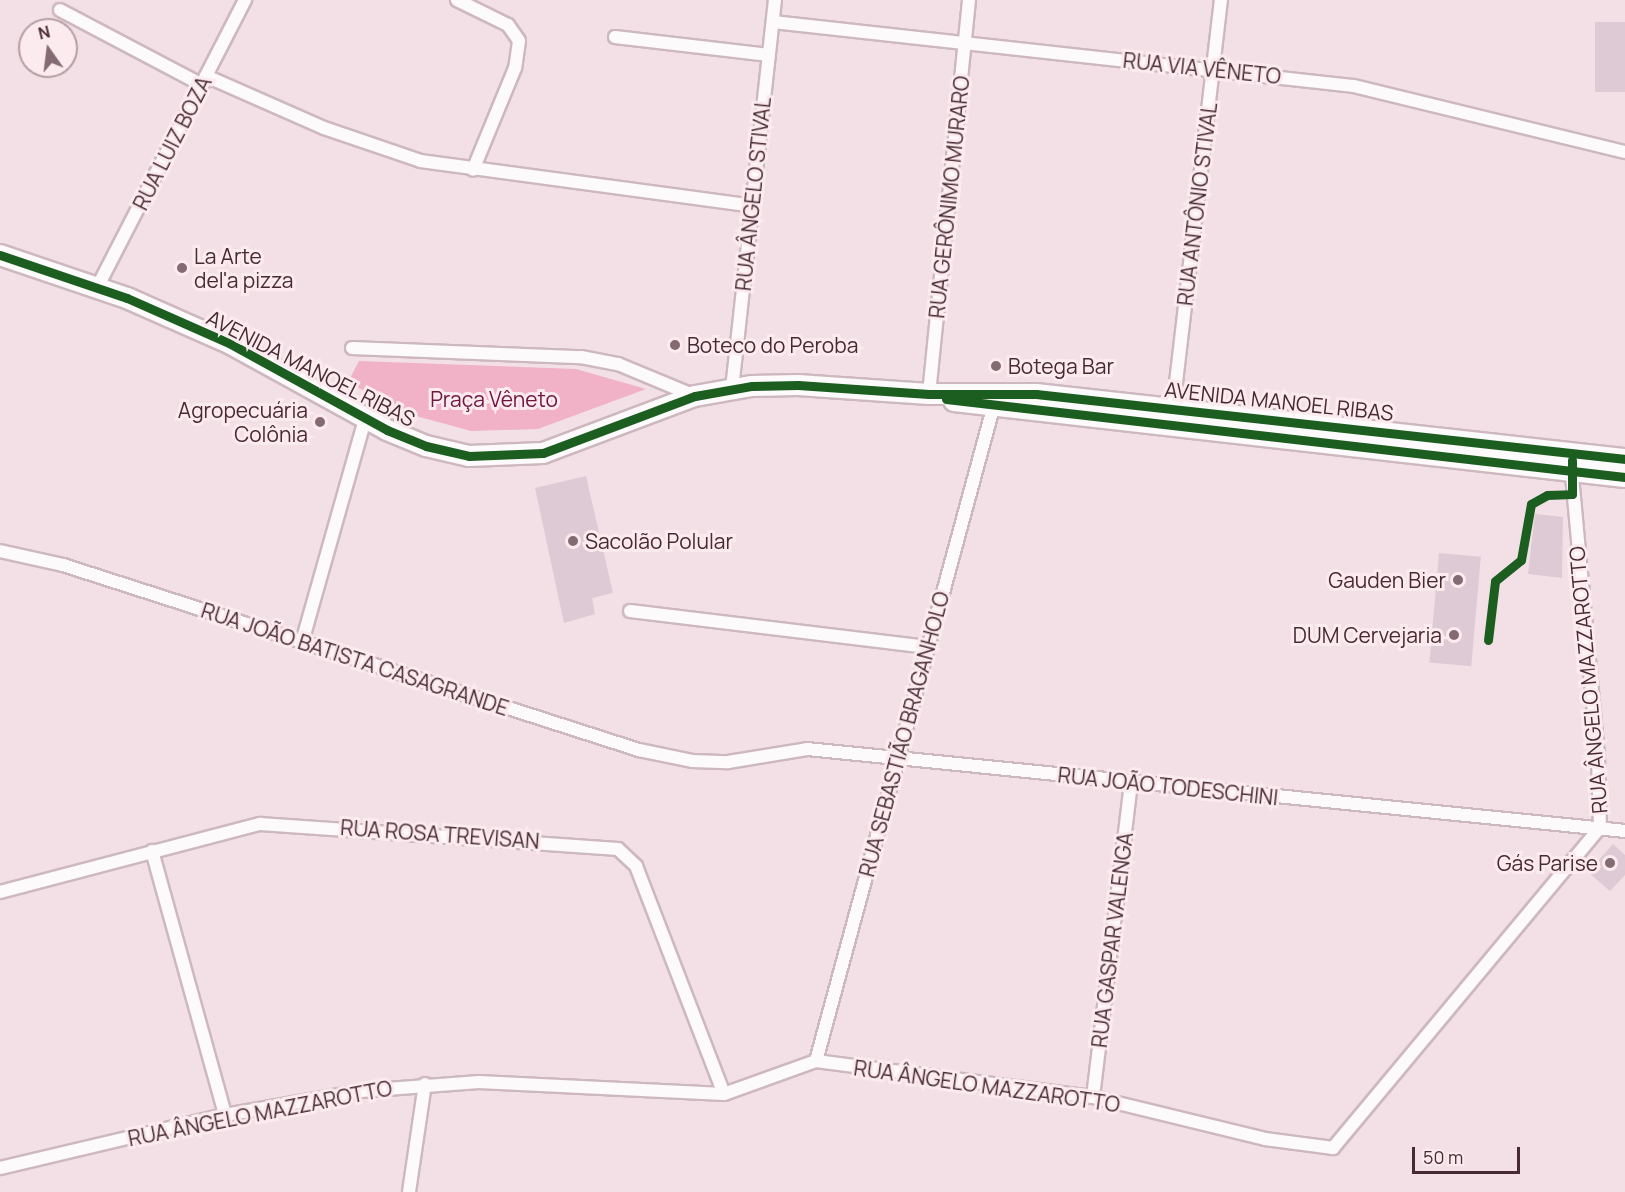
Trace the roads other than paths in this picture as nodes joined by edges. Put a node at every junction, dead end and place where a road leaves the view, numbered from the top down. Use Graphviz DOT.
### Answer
graph roads {
  1 [pos="246,0"];
  2 [pos="457,0"];
  3 [pos="775,0"];
  4 [pos="969,0"];
  5 [pos="1221,0"];
  6 [pos="60,10"];
  7 [pos="773,22"];
  8 [pos="615,37"];
  9 [pos="965,43"];
  10 [pos="769,55"];
  11 [pos="1213,69"];
  12 [pos="204,80"];
  13 [pos="1625,152"];
  14 [pos="473,170"];
  15 [pos="752,206"];
  16 [pos="0,255"];
  17 [pos="98,286"];
  18 [pos="352,348"];
  19 [pos="732,389"];
  20 [pos="929,394"];
  21 [pos="695,396"];
  22 [pos="993,408"];
  23 [pos="1173,408"];
  24 [pos="365,419"];
  25 [pos="1625,459"];
  26 [pos="1572,460"];
  27 [pos="1625,477"];
  28 [pos="0,550"];
  29 [pos="630,611"];
  30 [pos="302,642"];
  31 [pos="928,647"];
  32 [pos="898,759"];
  33 [pos="712,763"];
  34 [pos="1131,783"];
  35 [pos="1600,828"];
  36 [pos="1625,831"];
  37 [pos="152,851"];
  38 [pos="0,892"];
  39 [pos="816,1061"];
  40 [pos="425,1084"];
  41 [pos="724,1094"];
  42 [pos="1093,1097"];
  43 [pos="225,1115"];
  44 [pos="0,1168"];
  45 [pos="409,1192"];
  1 -- 12 [label="street, RUA LUIZ BOZA"];
  2 -- 14 [label="street"];
  3 -- 7 [label="street, RUA ÂNGELO STIVAL"];
  4 -- 9 [label="street, RUA GERÔNIMO MURARO"];
  5 -- 11 [label="street, RUA ANTÔNIO STIVAL"];
  6 -- 12 [label="street"];
  7 -- 9 [label="street, RUA VIA VÊNETO"];
  7 -- 10 [label="street, RUA ÂNGELO STIVAL"];
  8 -- 10 [label="street"];
  9 -- 11 [label="street, RUA VIA VÊNETO"];
  9 -- 20 [label="street, RUA GERÔNIMO MURARO"];
  10 -- 15 [label="street, RUA ÂNGELO STIVAL"];
  11 -- 13 [label="street, RUA VIA VÊNETO"];
  11 -- 23 [label="street, RUA ANTÔNIO STIVAL"];
  12 -- 14 [label="street"];
  12 -- 17 [label="street, RUA LUIZ BOZA"];
  14 -- 15 [label="street"];
  15 -- 19 [label="street, RUA ÂNGELO STIVAL"];
  16 -- 17 [label="main road, AVENIDA MANOEL RIBAS"];
  17 -- 24 [label="main road, AVENIDA MANOEL RIBAS"];
  18 -- 21 [label="street"];
  19 -- 20 [label="main road, AVENIDA MANOEL RIBAS"];
  19 -- 21 [label="main road, AVENIDA MANOEL RIBAS"];
  20 -- 22 [label="main road, AVENIDA MANOEL RIBAS"];
  20 -- 23 [label="main road, AVENIDA MANOEL RIBAS"];
  21 -- 24 [label="main road, AVENIDA MANOEL RIBAS"];
  22 -- 26 [label="main road, AVENIDA MANOEL RIBAS"];
  22 -- 31 [label="street, RUA SEBASTIÃO BRAGANHOLO"];
  23 -- 26 [label="main road, AVENIDA MANOEL RIBAS"];
  24 -- 30 [label="street"];
  25 -- 26 [label="main road, AVENIDA MANOEL RIBAS"];
  26 -- 27 [label="main road, AVENIDA MANOEL RIBAS"];
  26 -- 35 [label="street, RUA ÂNGELO MAZZAROTTO"];
  28 -- 30 [label="street, RUA JOÃO BATISTA CASAGRANDE"];
  29 -- 31 [label="street"];
  30 -- 33 [label="street, RUA JOÃO BATISTA CASAGRANDE"];
  31 -- 32 [label="street, RUA SEBASTIÃO BRAGANHOLO"];
  32 -- 33 [label="street, RUA JOÃO TODESCHINI"];
  32 -- 34 [label="street, RUA JOÃO TODESCHINI"];
  32 -- 39 [label="street, RUA SEBASTIÃO BRAGANHOLO"];
  34 -- 35 [label="street, RUA JOÃO TODESCHINI"];
  34 -- 42 [label="street, RUA GASPAR VALENGA"];
  35 -- 36 [label="street, RUA JOÃO TODESCHINI"];
  35 -- 42 [label="street, RUA ÂNGELO MAZZAROTTO"];
  37 -- 38 [label="street, RUA ROSA TREVISAN"];
  37 -- 41 [label="street, RUA ROSA TREVISAN"];
  37 -- 43 [label="street"];
  39 -- 41 [label="street, RUA ÂNGELO MAZZAROTTO"];
  39 -- 42 [label="street, RUA ÂNGELO MAZZAROTTO"];
  40 -- 41 [label="street, RUA ÂNGELO MAZZAROTTO"];
  40 -- 43 [label="street, RUA ÂNGELO MAZZAROTTO"];
  40 -- 45 [label="street"];
  43 -- 44 [label="street, RUA ÂNGELO MAZZAROTTO"];
}
